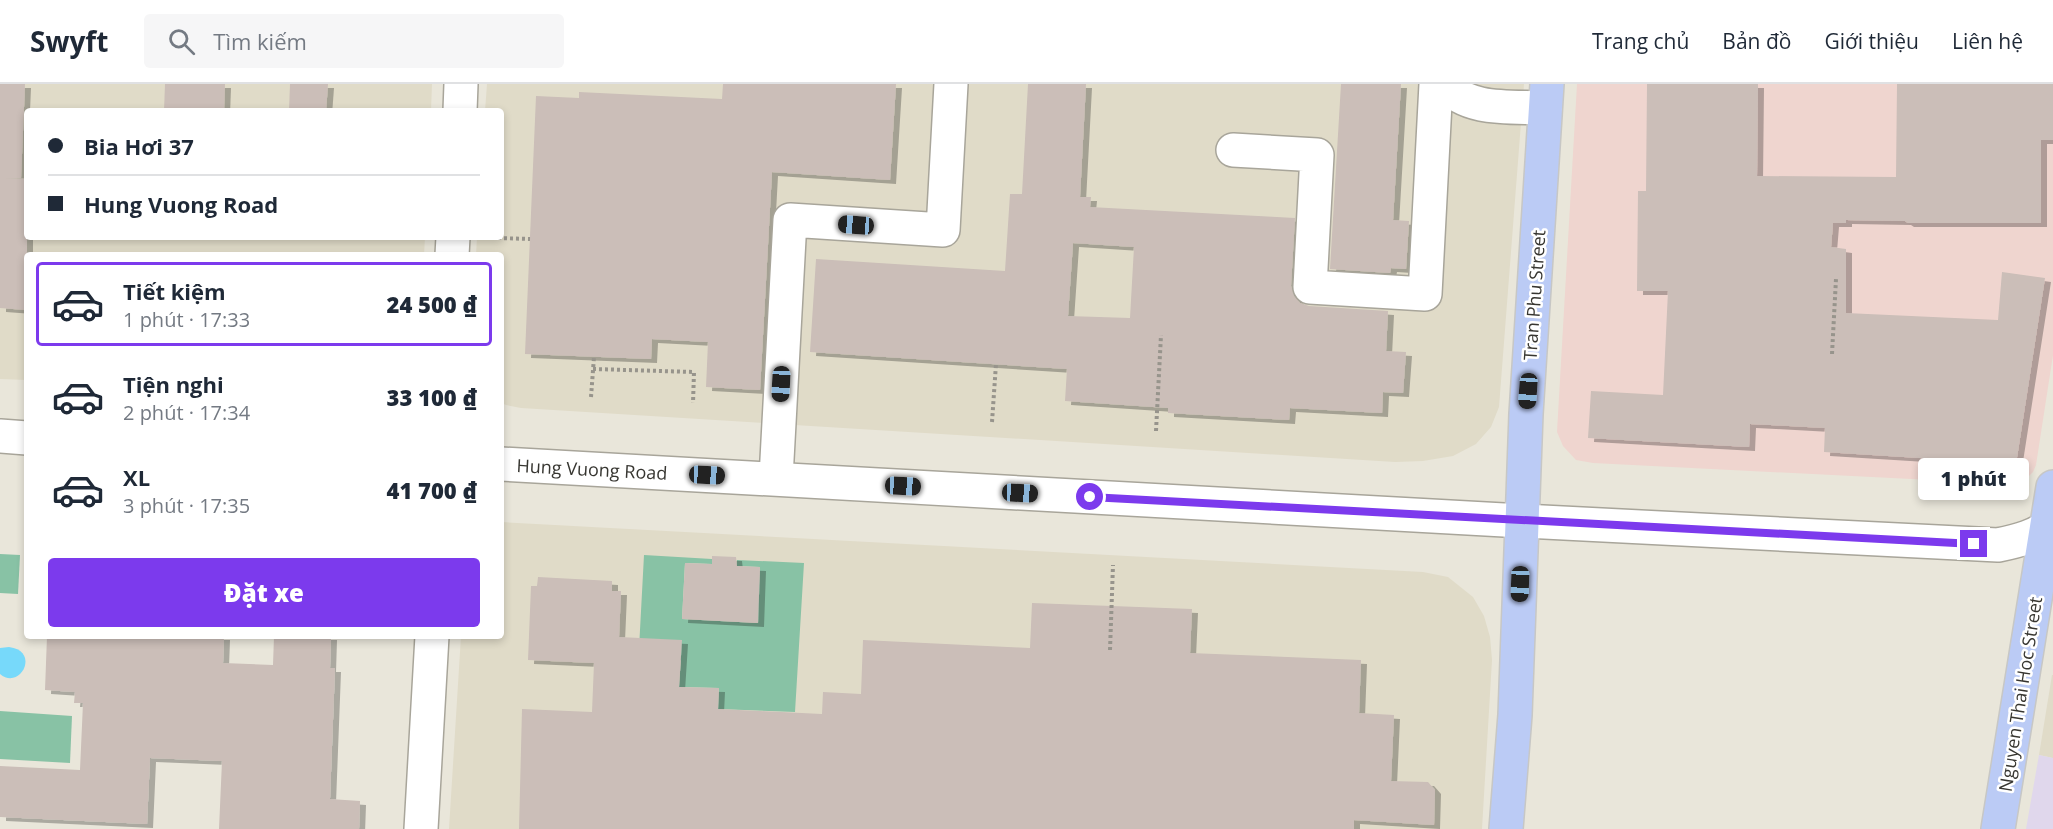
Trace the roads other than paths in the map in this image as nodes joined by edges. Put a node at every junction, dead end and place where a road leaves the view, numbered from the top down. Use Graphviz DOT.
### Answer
graph roads {
  1 [pos="461,84"];
  2 [pos="951,84"];
  3 [pos="1436,84"];
  4 [pos="1445,84"];
  5 [pos="1546,96"];
  6 [pos="460,108"];
  7 [pos="1233,150"];
  8 [pos="0,436"];
  9 [pos="24,438"];
  10 [pos="504,464"];
  11 [pos="776,478"];
  12 [pos="2053,487"];
  13 [pos="1522,521"];
  14 [pos="2051,526"];
  15 [pos="432,639"];
  16 [pos="421,829"];
  17 [pos="1506,829"];
  18 [pos="1998,829"];
  1 -- 6 [label="street"];
  2 -- 11 [label="street"];
  3 -- 7 [label="street"];
  4 -- 5 [label="street"];
  5 -- 13 [label="main road, Tran Phu Street"];
  8 -- 9 [label="street"];
  10 -- 11 [label="street, Hung Vuong Road"];
  11 -- 13 [label="street, Hung Vuong Road"];
  12 -- 14 [label="main road, Nguyen Thai Hoc Street"];
  13 -- 14 [label="street, Hung Vuong Road"];
  13 -- 17 [label="main road, Tran Phu Street"];
  14 -- 18 [label="main road, Nguyen Thai Hoc Street"];
  15 -- 16 [label="street"];
}
